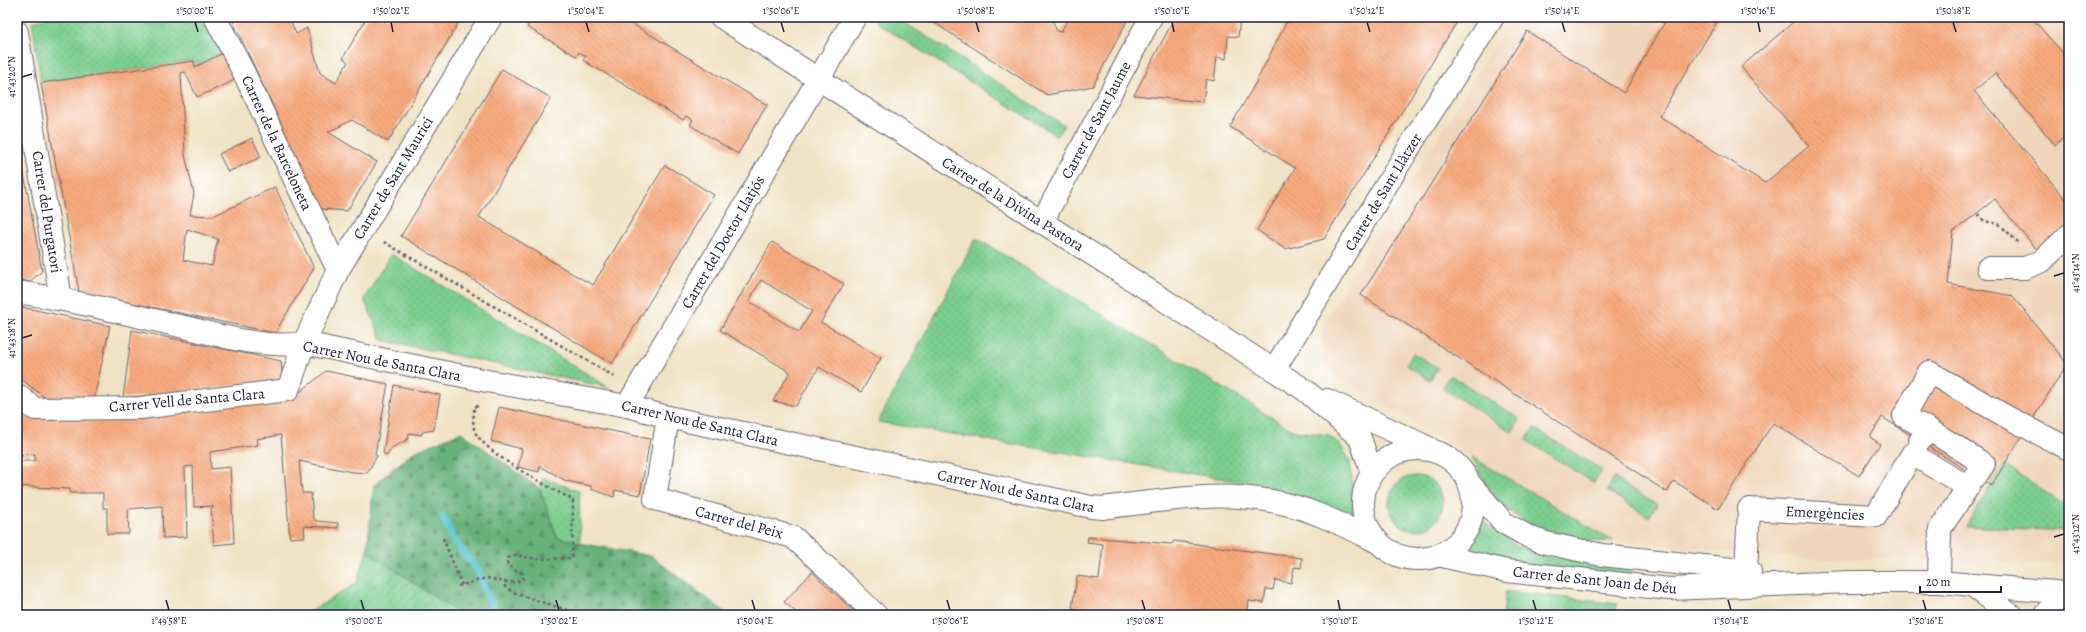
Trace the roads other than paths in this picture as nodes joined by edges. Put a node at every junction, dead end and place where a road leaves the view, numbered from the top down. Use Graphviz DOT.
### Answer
graph roads {
  1 [pos="215,17"];
  2 [pos="491,17"];
  3 [pos="721,17"];
  4 [pos="855,17"];
  5 [pos="1151,17"];
  6 [pos="1493,17"];
  7 [pos="17,32"];
  8 [pos="818,78"];
  9 [pos="1042,222"];
  10 [pos="2069,235"];
  11 [pos="1988,268"];
  12 [pos="338,270"];
  13 [pos="17,292"];
  14 [pos="61,299"];
  15 [pos="304,344"];
  16 [pos="1274,368"];
  17 [pos="1305,390"];
  18 [pos="17,396"];
  19 [pos="633,398"];
  20 [pos="668,417"];
  21 [pos="1928,430"];
  22 [pos="2069,449"];
  23 [pos="1438,452"];
  24 [pos="1912,454"];
  25 [pos="1372,473"];
  26 [pos="1976,476"];
  27 [pos="1470,484"];
  28 [pos="1378,542"];
  29 [pos="1438,555"];
  30 [pos="1746,571"];
  31 [pos="1850,582"];
  32 [pos="1940,582"];
  33 [pos="1972,584"];
  34 [pos="1719,587"];
  35 [pos="2068,593"];
  36 [pos="876,615"];
  37 [pos="2011,615"];
  38 [pos="2046,615"];
  1 -- 12 [label="street, Carrer de la Barceloneta"];
  2 -- 12 [label="street, Carrer de Sant Maurici"];
  3 -- 8 [label="street, Carrer de la Divina Pastora"];
  4 -- 8 [label="street, Carrer del Doctor Llatjós"];
  5 -- 9 [label="street, Carrer de Sant Jaume"];
  6 -- 16 [label="street, Carrer de Sant Llàtzer"];
  7 -- 14 [label="street, Carrer del Purgatori"];
  8 -- 9 [label="street, Carrer de la Divina Pastora"];
  8 -- 19 [label="street, Carrer del Doctor Llatjós"];
  9 -- 16 [label="street, Carrer de la Divina Pastora"];
  10 -- 11 [label="street"];
  12 -- 15 [label="street, Carrer de Sant Maurici"];
  13 -- 14 [label="street, Carrer Nou de Santa Clara"];
  14 -- 15 [label="street, Carrer Nou de Santa Clara"];
  15 -- 18 [label="street, Carrer Vell de Santa Clara"];
  15 -- 19 [label="street, Carrer Nou de Santa Clara"];
  16 -- 17 [label="street, Carrer de la Divina Pastora"];
  17 -- 23 [label="street, Carrer de la Divina Pastora"];
  17 -- 25 [label="street, Carrer de la Divina Pastora"];
  19 -- 20 [label="street, Carrer Nou de Santa Clara"];
  20 -- 28 [label="street, Carrer Nou de Santa Clara"];
  20 -- 36 [label="street, Carrer del Peix"];
  21 -- 22 [label="street"];
  21 -- 24 [label="street"];
  21 -- 26 [label="street"];
  23 -- 25 [label="street"];
  23 -- 27 [label="street"];
  24 -- 30 [label="street, Emergències"];
  24 -- 32 [label="street"];
  25 -- 28 [label="street"];
  27 -- 29 [label="street"];
  27 -- 30 [label="street, Carrer de Sant Joan de Déu"];
  28 -- 29 [label="street"];
  29 -- 34 [label="street, Carrer de Sant Joan de Déu"];
  30 -- 31 [label="street, Carrer de Sant Joan de Déu"];
  30 -- 34 [label="street"];
  31 -- 32 [label="street, Carrer de Sant Joan de Déu"];
  31 -- 34 [label="street, Carrer de Sant Joan de Déu"];
  32 -- 33 [label="street, Carrer de Sant Joan de Déu"];
  33 -- 35 [label="street, Carrer de Sant Joan de Déu"];
  33 -- 37 [label="street"];
  35 -- 38 [label="street"];
}
